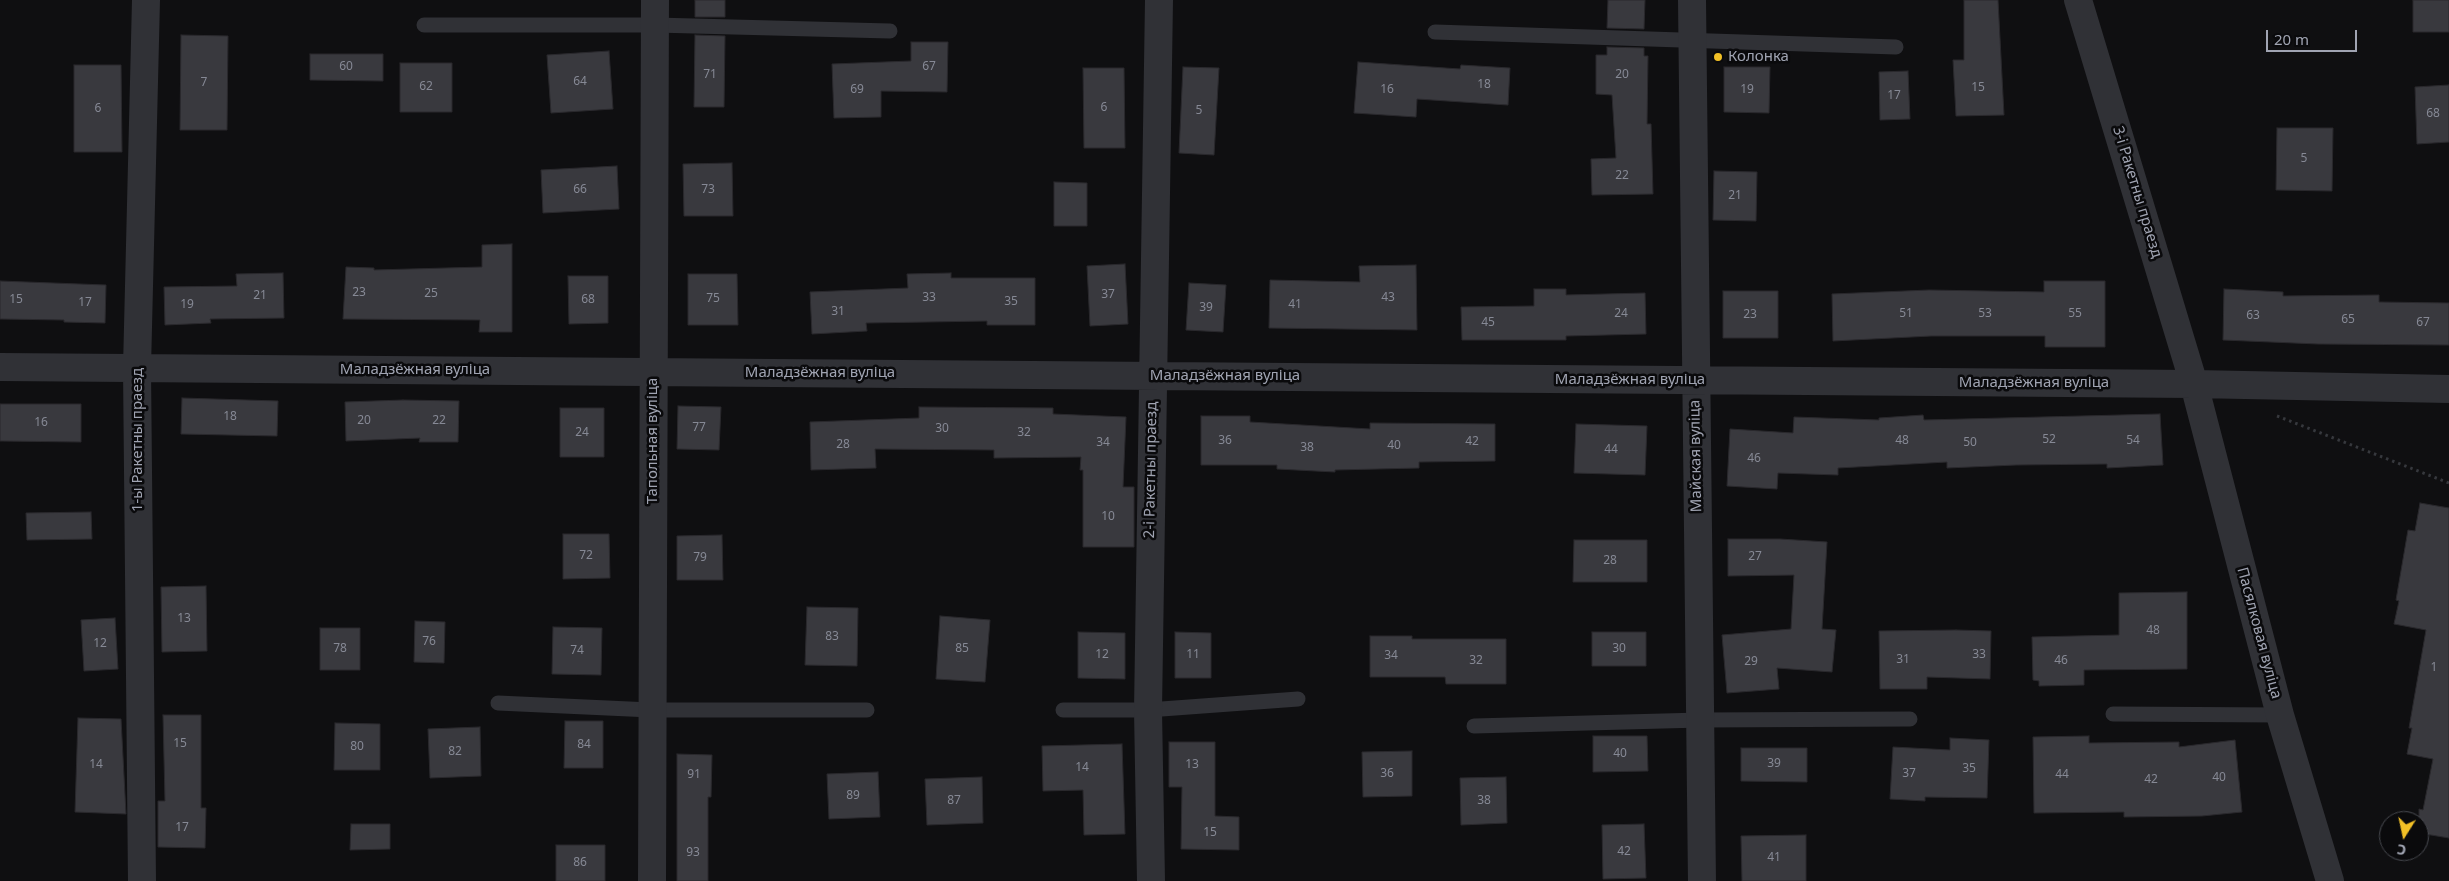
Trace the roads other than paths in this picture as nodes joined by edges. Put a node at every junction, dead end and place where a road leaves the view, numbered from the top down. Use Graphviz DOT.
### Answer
graph roads {
  1 [pos="146,0"];
  2 [pos="1159,0"];
  3 [pos="1692,0"];
  4 [pos="2078,0"];
  5 [pos="655,13"];
  6 [pos="424,25"];
  7 [pos="890,30"];
  8 [pos="1435,32"];
  9 [pos="1693,42"];
  10 [pos="1896,47"];
  11 [pos="0,367"];
  12 [pos="138,368"];
  13 [pos="654,372"];
  14 [pos="1152,376"];
  15 [pos="1695,380"];
  16 [pos="2194,384"];
  17 [pos="2449,388"];
  18 [pos="1298,699"];
  19 [pos="498,703"];
  20 [pos="651,710"];
  21 [pos="867,710"];
  22 [pos="1063,710"];
  23 [pos="1148,710"];
  24 [pos="2113,714"];
  25 [pos="2280,715"];
  26 [pos="1910,719"];
  27 [pos="1701,720"];
  28 [pos="1474,726"];
  29 [pos="142,881"];
  30 [pos="652,881"];
  31 [pos="1151,881"];
  32 [pos="1702,881"];
  33 [pos="2330,881"];
  1 -- 12 [label="street, 1-ы Ракетны праезд"];
  2 -- 14 [label="street, 2-і Ракетны праезд"];
  3 -- 9 [label="street, Майская вуліца"];
  4 -- 16 [label="street, 3-і Ракетны праезд"];
  5 -- 6 [label="lane"];
  5 -- 7 [label="lane"];
  5 -- 13 [label="street, Тапольная вуліца"];
  8 -- 9 [label="lane"];
  9 -- 10 [label="lane"];
  9 -- 15 [label="street, Майская вуліца"];
  11 -- 12 [label="street, Маладзёжная вуліца"];
  12 -- 13 [label="street, Маладзёжная вуліца"];
  12 -- 29 [label="street, 1-ы Ракетны праезд"];
  13 -- 14 [label="street, Маладзёжная вуліца"];
  13 -- 20 [label="street, Тапольная вуліца"];
  14 -- 15 [label="street, Маладзёжная вуліца"];
  14 -- 23 [label="street, 2-і Ракетны праезд"];
  15 -- 16 [label="street, Маладзёжная вуліца"];
  15 -- 27 [label="street, Майская вуліца"];
  16 -- 17 [label="street, Маладзёжная вуліца"];
  16 -- 25 [label="street, Пасялковая вуліца"];
  18 -- 23 [label="lane"];
  19 -- 20 [label="lane"];
  20 -- 21 [label="lane"];
  20 -- 30 [label="street, Тапольная вуліца"];
  22 -- 23 [label="lane"];
  23 -- 31 [label="street, 2-і Ракетны праезд"];
  24 -- 25 [label="lane"];
  25 -- 33 [label="street, Пасялковая вуліца"];
  26 -- 27 [label="lane"];
  27 -- 28 [label="lane"];
  27 -- 32 [label="street, Майская вуліца"];
}
